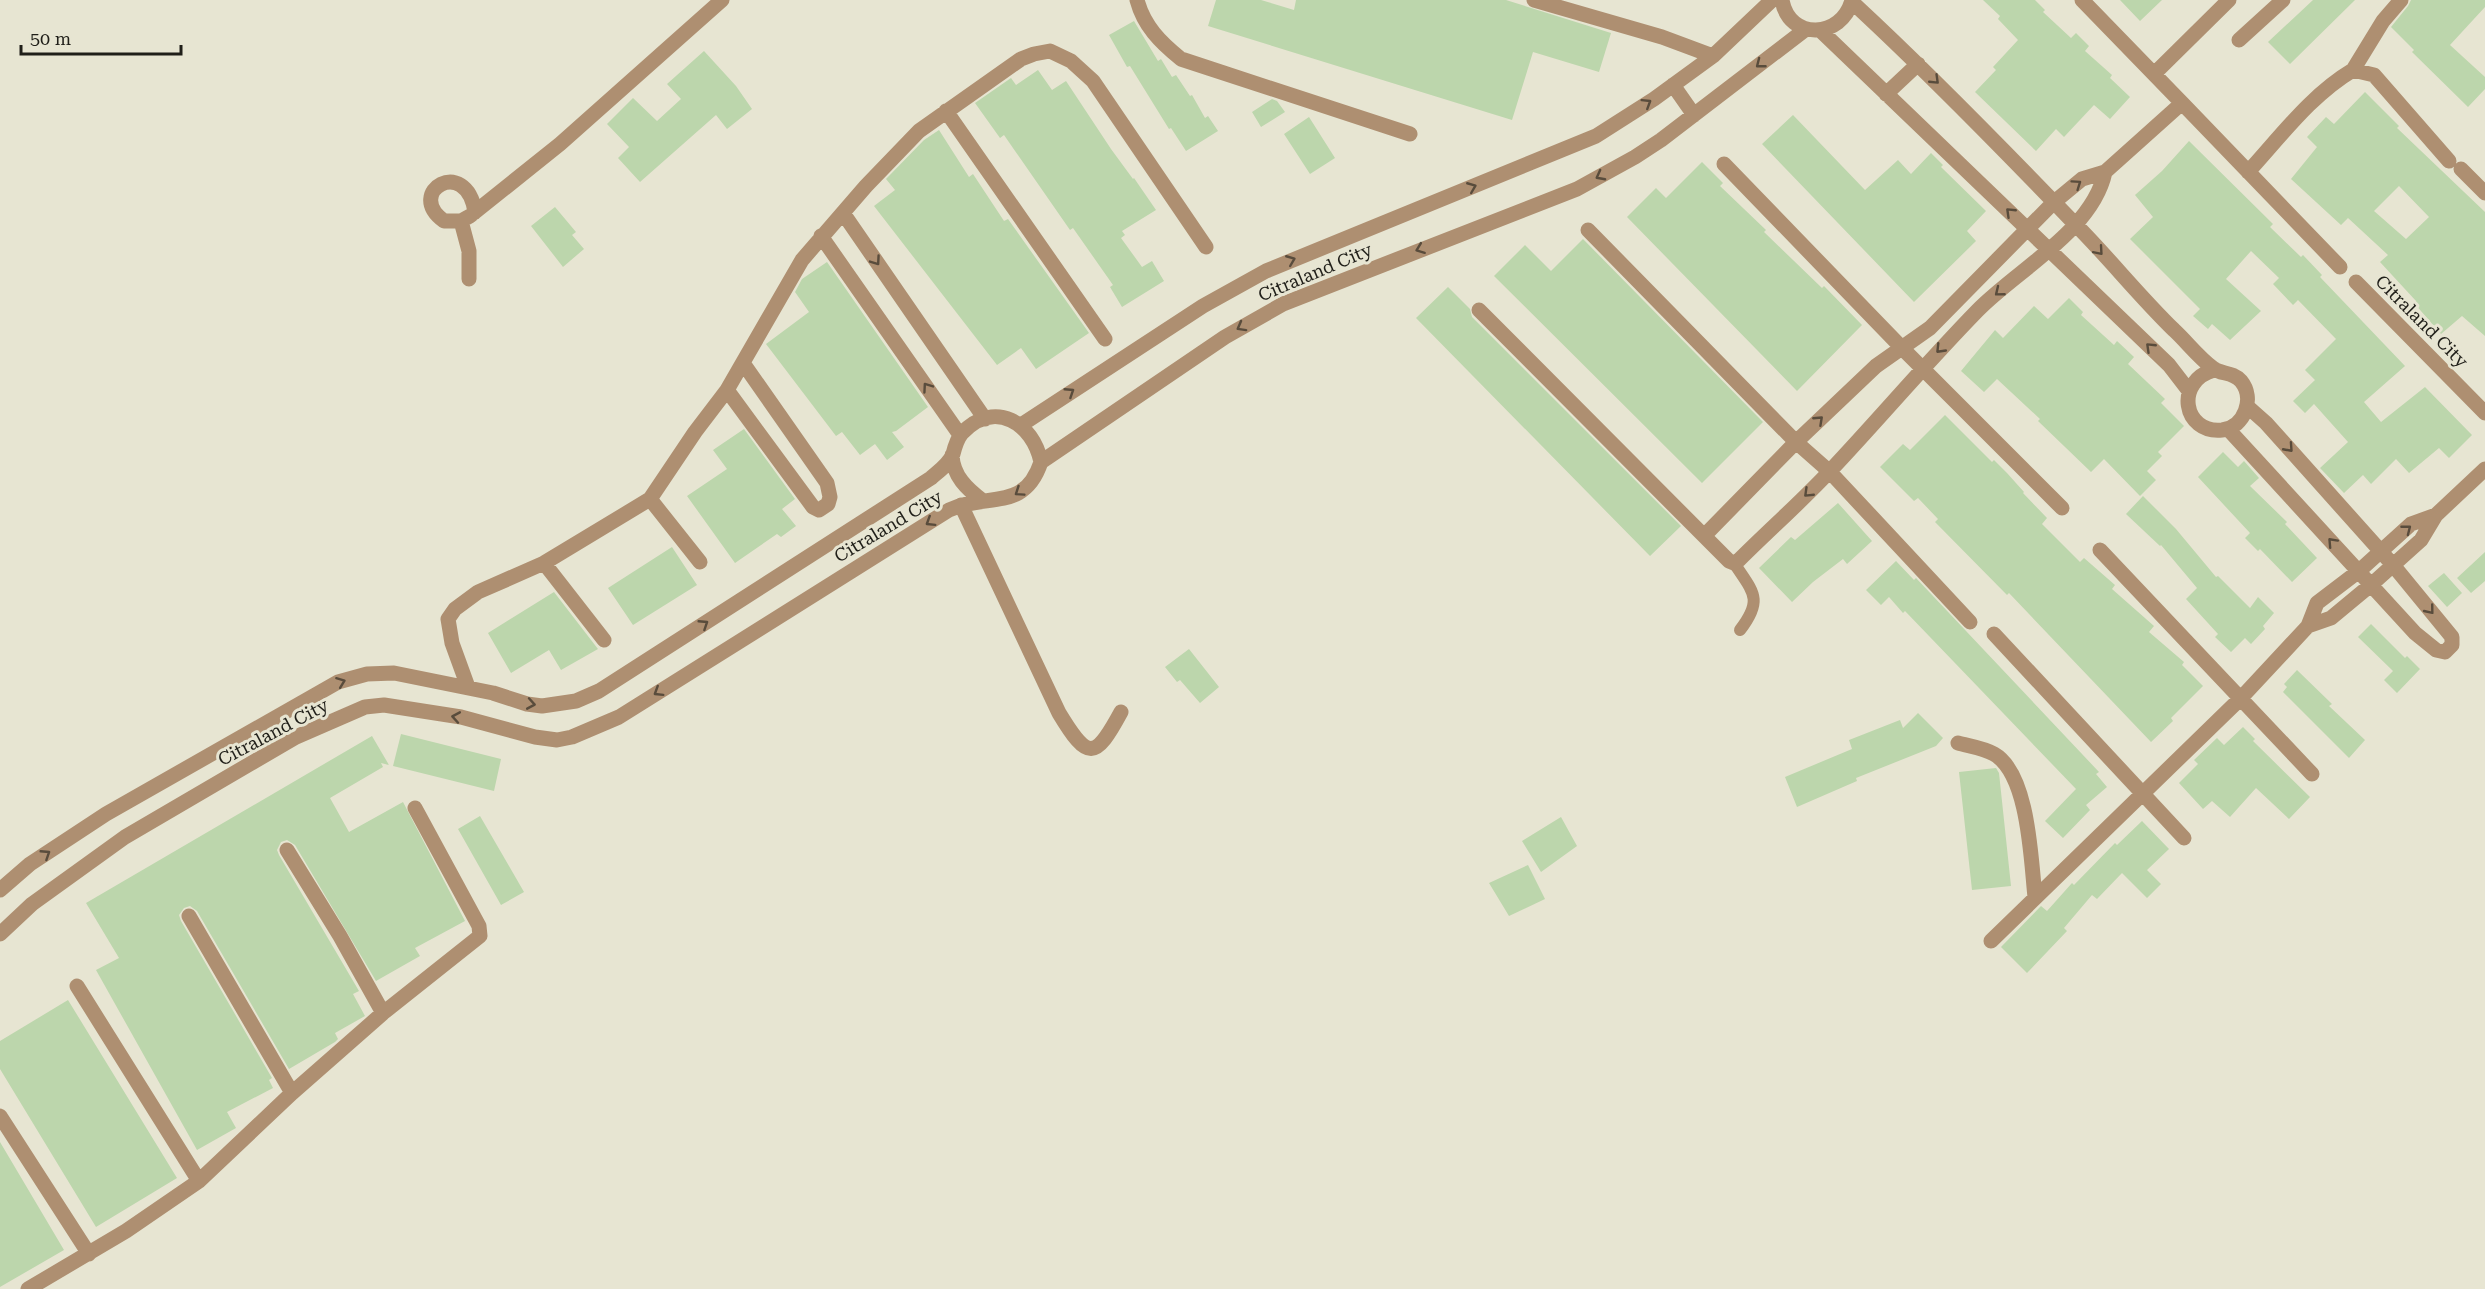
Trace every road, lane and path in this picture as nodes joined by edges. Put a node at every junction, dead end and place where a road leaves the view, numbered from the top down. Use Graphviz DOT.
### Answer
graph roads {
  1 [pos="722,0"];
  2 [pos="1137,0"];
  3 [pos="1534,0"];
  4 [pos="1772,0"];
  5 [pos="1782,0"];
  6 [pos="2082,0"];
  7 [pos="2229,0"];
  8 [pos="2283,0"];
  9 [pos="2401,0"];
  10 [pos="1852,1"];
  11 [pos="1813,30"];
  12 [pos="2239,40"];
  13 [pos="1713,56"];
  14 [pos="1918,64"];
  15 [pos="2353,70"];
  16 [pos="2154,74"];
  17 [pos="1673,85"];
  18 [pos="1886,94"];
  19 [pos="2182,103"];
  20 [pos="946,111"];
  21 [pos="1694,115"];
  22 [pos="1410,134"];
  23 [pos="1724,164"];
  24 [pos="2105,172"];
  25 [pos="2248,172"];
  26 [pos="2485,193"];
  27 [pos="2053,203"];
  28 [pos="475,212"];
  29 [pos="843,213"];
  30 [pos="461,221"];
  31 [pos="2075,224"];
  32 [pos="2028,229"];
  33 [pos="1588,230"];
  34 [pos="822,236"];
  35 [pos="1206,247"];
  36 [pos="2049,250"];
  37 [pos="2340,267"];
  38 [pos="470,279"];
  39 [pos="2356,282"];
  40 [pos="1479,310"];
  41 [pos="1104,339"];
  42 [pos="1903,349"];
  43 [pos="743,363"];
  44 [pos="1922,368"];
  45 [pos="2214,370"];
  46 [pos="727,390"];
  47 [pos="2189,391"];
  48 [pos="2248,407"];
  49 [pos="2485,413"];
  50 [pos="985,419"];
  51 [pos="1021,425"];
  52 [pos="2228,429"];
  53 [pos="960,435"];
  54 [pos="1796,442"];
  55 [pos="952,455"];
  56 [pos="1041,462"];
  57 [pos="2485,469"];
  58 [pos="1830,472"];
  59 [pos="650,499"];
  60 [pos="983,501"];
  61 [pos="962,505"];
  62 [pos="2062,508"];
  63 [pos="2436,515"];
  64 [pos="1704,536"];
  65 [pos="2100,550"];
  66 [pos="2381,551"];
  67 [pos="700,562"];
  68 [pos="544,563"];
  69 [pos="1734,563"];
  70 [pos="2393,564"];
  71 [pos="2359,571"];
  72 [pos="2372,584"];
  73 [pos="1970,622"];
  74 [pos="2308,626"];
  75 [pos="1740,630"];
  76 [pos="1994,634"];
  77 [pos="604,640"];
  78 [pos="468,687"];
  79 [pos="2241,698"];
  80 [pos="283,712"];
  81 [pos="1121,712"];
  82 [pos="296,737"];
  83 [pos="1958,743"];
  84 [pos="2312,774"];
  85 [pos="2142,794"];
  86 [pos="415,808"];
  87 [pos="2184,838"];
  88 [pos="287,850"];
  89 [pos="0,890"];
  90 [pos="2035,897"];
  91 [pos="189,916"];
  92 [pos="0,934"];
  93 [pos="1991,941"];
  94 [pos="77,986"];
  95 [pos="384,1013"];
  96 [pos="292,1093"];
  97 [pos="0,1116"];
  98 [pos="199,1181"];
  99 [pos="89,1254"];
  100 [pos="28,1289"];
  1 -- 28 [label="street"];
  2 -- 22 [label="street"];
  3 -- 13 [label="street"];
  4 -- 13 [label="street, Citraland City"];
  5 -- 11 [label="street"];
  6 -- 16 [label="street"];
  7 -- 16 [label="street"];
  8 -- 12 [label="street"];
  9 -- 15 [label="street"];
  10 -- 11 [label="street, Citraland City"];
  10 -- 14 [label="street"];
  11 -- 18 [label="street"];
  11 -- 21 [label="street, Citraland City, one-way"];
  13 -- 17 [label="street, Citraland City"];
  14 -- 18 [label="street"];
  14 -- 27 [label="street, one-way"];
  15 -- 25 [label="street"];
  15 -- 26 [label="street"];
  16 -- 19 [label="street"];
  17 -- 21 [label="street"];
  51 -- 17 [label="street, Citraland City, one-way"];
  32 -- 18 [label="street, one-way"];
  19 -- 24 [label="street"];
  19 -- 25 [label="street"];
  20 -- 29 [label="street"];
  20 -- 35 [label="street"];
  20 -- 41 [label="street"];
  21 -- 56 [label="street, Citraland City, one-way"];
  23 -- 42 [label="street"];
  27 -- 24 [label="street, one-way"];
  24 -- 31 [label="street"];
  25 -- 37 [label="street"];
  27 -- 31 [label="street"];
  27 -- 32 [label="street"];
  28 -- 30 [label="street"];
  28 -- 30 [label="street"];
  29 -- 34 [label="street"];
  29 -- 50 [label="street, one-way"];
  30 -- 38 [label="street"];
  31 -- 36 [label="street"];
  31 -- 45 [label="street, one-way"];
  32 -- 36 [label="street"];
  32 -- 42 [label="street"];
  33 -- 54 [label="street"];
  34 -- 43 [label="street"];
  53 -- 34 [label="street, one-way"];
  36 -- 44 [label="street, one-way"];
  47 -- 36 [label="street, one-way"];
  39 -- 49 [label="street, Citraland City"];
  40 -- 64 [label="street"];
  42 -- 44 [label="street"];
  54 -- 42 [label="street, one-way"];
  43 -- 46 [label="street"];
  43 -- 46 [label="street"];
  44 -- 58 [label="street"];
  44 -- 62 [label="street"];
  45 -- 47 [label="street"];
  45 -- 48 [label="street"];
  46 -- 59 [label="street"];
  47 -- 52 [label="street"];
  48 -- 52 [label="street"];
  48 -- 66 [label="street, one-way"];
  50 -- 51 [label="street"];
  50 -- 53 [label="street"];
  51 -- 56 [label="street"];
  71 -- 52 [label="street, one-way"];
  53 -- 55 [label="street, Citraland City"];
  54 -- 58 [label="street"];
  54 -- 64 [label="street"];
  55 -- 60 [label="street"];
  78 -- 55 [label="street, Citraland City, one-way"];
  56 -- 60 [label="street, Citraland City, one-way"];
  57 -- 63 [label="street"];
  58 -- 69 [label="street, one-way"];
  58 -- 73 [label="street"];
  59 -- 67 [label="street"];
  59 -- 68 [label="street"];
  60 -- 61 [label="street, Citraland City"];
  61 -- 81 [label="street"];
  61 -- 82 [label="street, Citraland City, one-way"];
  66 -- 63 [label="street, one-way"];
  63 -- 70 [label="street"];
  64 -- 69 [label="street"];
  65 -- 79 [label="street"];
  66 -- 70 [label="street"];
  66 -- 71 [label="street"];
  68 -- 77 [label="street"];
  68 -- 78 [label="street"];
  69 -- 75 [label="lane"];
  70 -- 72 [label="street"];
  70 -- 72 [label="street, one-way"];
  71 -- 72 [label="street"];
  71 -- 74 [label="street"];
  72 -- 74 [label="street"];
  74 -- 79 [label="street"];
  76 -- 85 [label="street"];
  80 -- 78 [label="street, Citraland City, one-way"];
  79 -- 84 [label="street"];
  79 -- 85 [label="street"];
  80 -- 82 [label="street"];
  89 -- 80 [label="street, Citraland City, one-way"];
  82 -- 92 [label="street, Citraland City"];
  83 -- 90 [label="street"];
  85 -- 87 [label="street"];
  85 -- 90 [label="street"];
  86 -- 95 [label="street"];
  88 -- 95 [label="street"];
  90 -- 93 [label="street"];
  91 -- 96 [label="street"];
  94 -- 98 [label="street"];
  95 -- 96 [label="street"];
  96 -- 98 [label="street"];
  97 -- 99 [label="street"];
  98 -- 99 [label="street"];
  99 -- 100 [label="street"];
}
